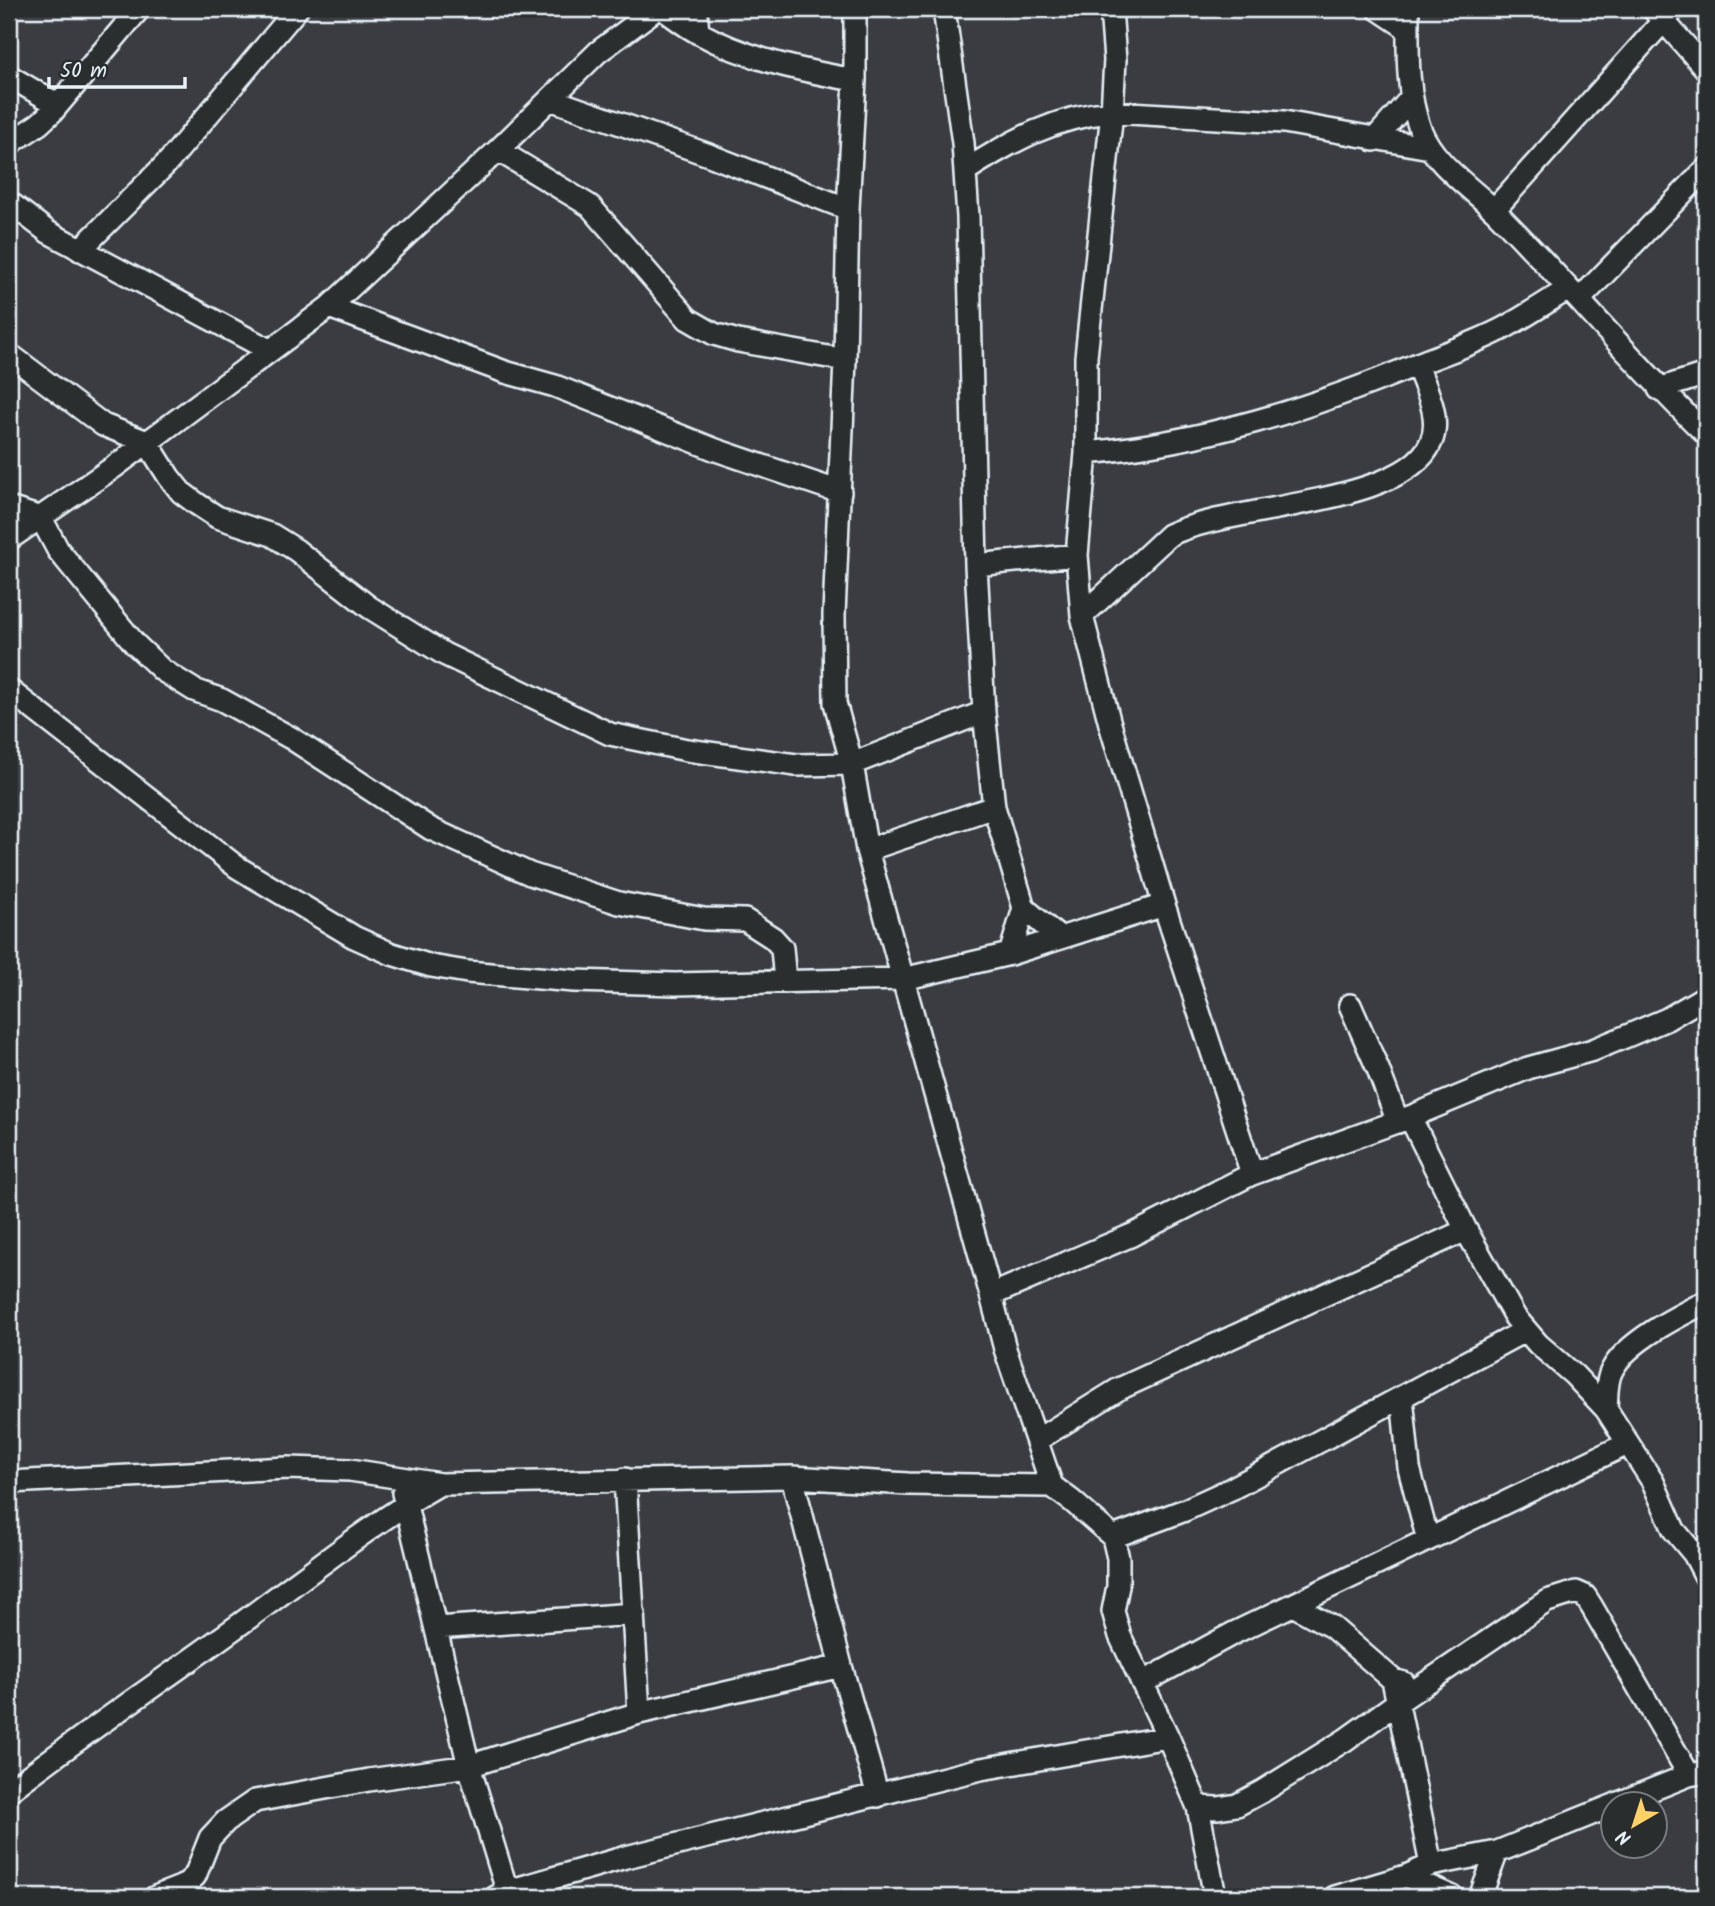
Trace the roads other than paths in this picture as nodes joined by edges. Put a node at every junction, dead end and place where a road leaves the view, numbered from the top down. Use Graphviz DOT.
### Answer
graph roads {
  1 [pos="139,9"];
  2 [pos="297,9"];
  3 [pos="656,9"];
  4 [pos="663,9"];
  5 [pos="696,9"];
  6 [pos="855,9"];
  7 [pos="943,9"];
  8 [pos="1111,9"];
  9 [pos="1378,9"];
  10 [pos="1663,12"];
  11 [pos="1408,19"];
  12 [pos="698,33"];
  13 [pos="1706,69"];
  14 [pos="9,76"];
  15 [pos="855,80"];
  16 [pos="1411,98"];
  17 [pos="550,99"];
  18 [pos="58,105"];
  19 [pos="1112,112"];
  20 [pos="1374,139"];
  21 [pos="9,144"];
  22 [pos="1430,148"];
  23 [pos="498,150"];
  24 [pos="1706,169"];
  25 [pos="965,171"];
  26 [pos="9,202"];
  27 [pos="848,209"];
  28 [pos="1494,210"];
  29 [pos="80,250"];
  30 [pos="1573,295"];
  31 [pos="329,307"];
  32 [pos="269,350"];
  33 [pos="9,354"];
  34 [pos="845,360"];
  35 [pos="1417,365"];
  36 [pos="1706,374"];
  37 [pos="1659,389"];
  38 [pos="103,425"];
  39 [pos="1706,429"];
  40 [pos="147,442"];
  41 [pos="1086,453"];
  42 [pos="114,467"];
  43 [pos="840,492"];
  44 [pos="9,508"];
  45 [pos="41,518"];
  46 [pos="9,539"];
  47 [pos="1077,555"];
  48 [pos="976,565"];
  49 [pos="1082,616"];
  50 [pos="9,690"];
  51 [pos="984,712"];
  52 [pos="852,764"];
  53 [pos="994,807"];
  54 [pos="867,850"];
  55 [pos="1164,905"];
  56 [pos="1024,908"];
  57 [pos="1058,937"];
  58 [pos="1010,954"];
  59 [pos="903,979"];
  60 [pos="785,982"];
  61 [pos="1706,996"];
  62 [pos="1350,1005"];
  63 [pos="1404,1119"];
  64 [pos="1252,1174"];
  65 [pos="1466,1230"];
  66 [pos="991,1296"];
  67 [pos="1706,1303"];
  68 [pos="1526,1331"];
  69 [pos="1611,1371"];
  70 [pos="1574,1375"];
  71 [pos="1402,1397"];
  72 [pos="1606,1409"];
  73 [pos="1037,1440"];
  74 [pos="1627,1444"];
  75 [pos="399,1477"];
  76 [pos="792,1477"];
  77 [pos="625,1479"];
  78 [pos="9,1482"];
  79 [pos="440,1484"];
  80 [pos="1052,1486"];
  81 [pos="406,1503"];
  82 [pos="1113,1537"];
  83 [pos="1428,1540"];
  84 [pos="1706,1577"];
  85 [pos="1328,1588"];
  86 [pos="1293,1605"];
  87 [pos="634,1614"];
  88 [pos="1332,1627"];
  89 [pos="436,1628"];
  90 [pos="841,1666"];
  91 [pos="1393,1681"];
  92 [pos="1142,1682"];
  93 [pos="1419,1687"];
  94 [pos="1398,1702"];
  95 [pos="639,1713"];
  96 [pos="1168,1737"];
  97 [pos="469,1766"];
  98 [pos="1698,1773"];
  99 [pos="1654,1790"];
  100 [pos="9,1791"];
  101 [pos="878,1796"];
  102 [pos="1198,1807"];
  103 [pos="1600,1811"];
  104 [pos="1497,1852"];
  105 [pos="1430,1865"];
  106 [pos="1406,1876"];
  107 [pos="504,1895"];
  108 [pos="155,1897"];
  109 [pos="1215,1897"];
  110 [pos="1335,1897"];
  111 [pos="1453,1897"];
  112 [pos="1480,1897"];
  1 -- 18 [label="street"];
  2 -- 29 [label="street"];
  3 -- 17 [label="street"];
  4 -- 12 [label="street"];
  5 -- 12 [label="street"];
  6 -- 15 [label="street"];
  7 -- 25 [label="street"];
  8 -- 19 [label="street"];
  9 -- 11 [label="street"];
  10 -- 13 [label="street"];
  10 -- 28 [label="street"];
  11 -- 16 [label="street"];
  12 -- 15 [label="street"];
  14 -- 18 [label="street"];
  15 -- 27 [label="street"];
  16 -- 20 [label="street"];
  16 -- 22 [label="street"];
  17 -- 23 [label="street"];
  17 -- 27 [label="street"];
  18 -- 21 [label="street"];
  19 -- 20 [label="street"];
  19 -- 25 [label="street"];
  19 -- 41 [label="street"];
  20 -- 22 [label="street"];
  22 -- 28 [label="street"];
  23 -- 31 [label="street"];
  23 -- 34 [label="street"];
  24 -- 30 [label="street"];
  25 -- 48 [label="street"];
  26 -- 29 [label="street"];
  27 -- 34 [label="street"];
  28 -- 30 [label="street"];
  29 -- 32 [label="street"];
  30 -- 35 [label="street"];
  30 -- 37 [label="street"];
  31 -- 32 [label="street"];
  31 -- 43 [label="street"];
  32 -- 40 [label="street"];
  33 -- 38 [label="street"];
  34 -- 43 [label="street"];
  35 -- 41 [label="street"];
  35 -- 49 [label="street"];
  36 -- 37 [label="street"];
  37 -- 39 [label="street"];
  38 -- 40 [label="street"];
  38 -- 42 [label="street"];
  40 -- 42 [label="street"];
  40 -- 52 [label="street"];
  41 -- 47 [label="street"];
  42 -- 45 [label="street"];
  43 -- 52 [label="street"];
  44 -- 45 [label="street"];
  45 -- 46 [label="street"];
  45 -- 60 [label="street"];
  47 -- 48 [label="street"];
  47 -- 49 [label="street"];
  48 -- 51 [label="street"];
  49 -- 55 [label="street"];
  50 -- 60 [label="street"];
  51 -- 52 [label="street"];
  51 -- 53 [label="street"];
  52 -- 54 [label="street"];
  53 -- 54 [label="street"];
  53 -- 56 [label="street"];
  54 -- 59 [label="street"];
  55 -- 57 [label="street"];
  55 -- 64 [label="street"];
  56 -- 57 [label="street"];
  56 -- 58 [label="street"];
  57 -- 58 [label="street"];
  58 -- 59 [label="street"];
  59 -- 60 [label="street"];
  59 -- 66 [label="street"];
  61 -- 63 [label="street"];
  62 -- 63 [label="street"];
  63 -- 64 [label="street"];
  63 -- 65 [label="street"];
  64 -- 66 [label="street"];
  65 -- 68 [label="street"];
  65 -- 73 [label="street"];
  66 -- 73 [label="street"];
  67 -- 69 [label="street"];
  68 -- 70 [label="street"];
  68 -- 71 [label="street"];
  69 -- 70 [label="street"];
  69 -- 72 [label="street"];
  70 -- 72 [label="street"];
  71 -- 82 [label="street"];
  71 -- 83 [label="street"];
  72 -- 74 [label="street"];
  73 -- 80 [label="street"];
  74 -- 83 [label="street"];
  74 -- 84 [label="street"];
  75 -- 78 [label="street"];
  75 -- 79 [label="street"];
  75 -- 81 [label="street"];
  76 -- 77 [label="street"];
  76 -- 80 [label="street"];
  76 -- 90 [label="street"];
  77 -- 79 [label="street"];
  77 -- 87 [label="street"];
  79 -- 81 [label="street"];
  80 -- 82 [label="street"];
  81 -- 89 [label="street"];
  81 -- 100 [label="street"];
  82 -- 92 [label="street"];
  83 -- 85 [label="street"];
  85 -- 86 [label="street"];
  85 -- 88 [label="street"];
  86 -- 88 [label="street"];
  86 -- 92 [label="street"];
  87 -- 89 [label="street"];
  87 -- 95 [label="street"];
  88 -- 91 [label="street"];
  89 -- 97 [label="street"];
  90 -- 95 [label="street"];
  90 -- 101 [label="street"];
  91 -- 93 [label="street"];
  91 -- 94 [label="street"];
  92 -- 96 [label="street"];
  93 -- 94 [label="street"];
  93 -- 98 [label="street"];
  94 -- 102 [label="street"];
  94 -- 105 [label="street"];
  95 -- 97 [label="street"];
  96 -- 101 [label="street"];
  96 -- 102 [label="street"];
  97 -- 107 [label="street"];
  97 -- 108 [label="street"];
  98 -- 99 [label="street"];
  101 -- 107 [label="street"];
  102 -- 109 [label="street"];
  103 -- 104 [label="street"];
  104 -- 105 [label="street"];
  104 -- 112 [label="street"];
  105 -- 106 [label="street"];
  106 -- 110 [label="street"];
  106 -- 111 [label="street"];
}
